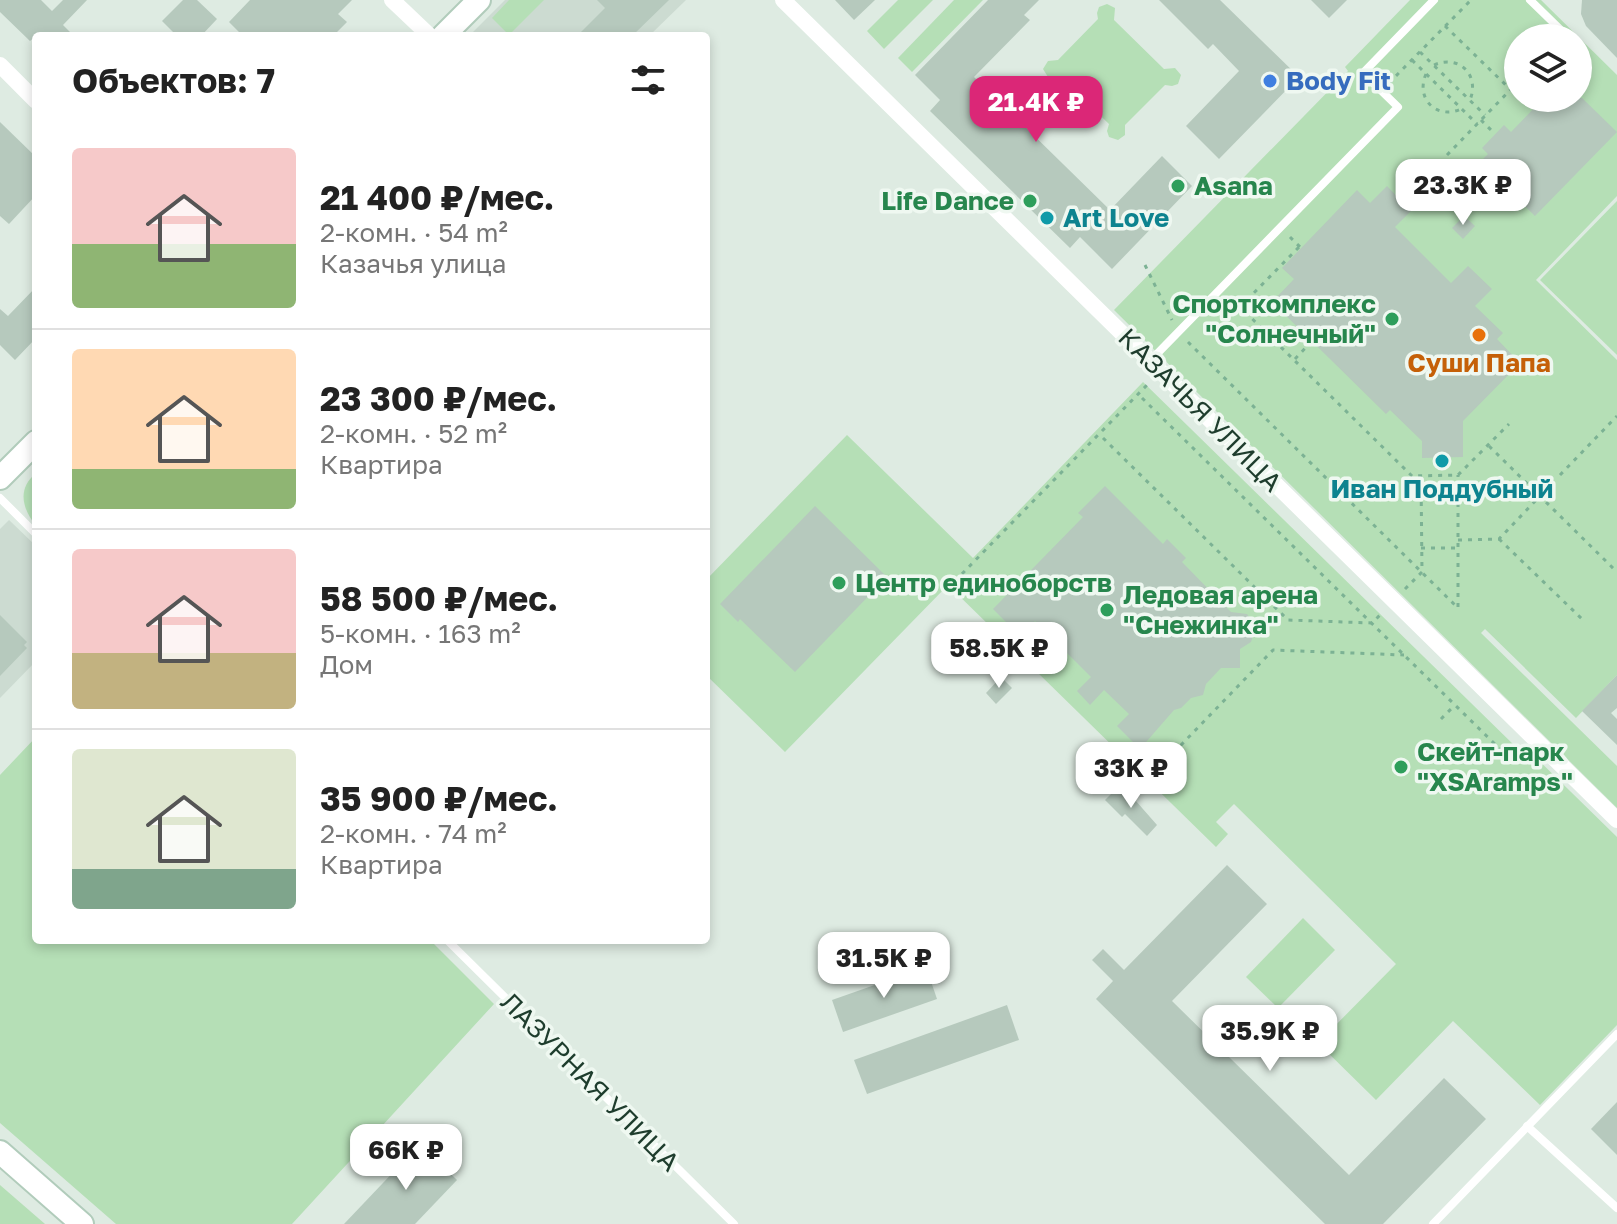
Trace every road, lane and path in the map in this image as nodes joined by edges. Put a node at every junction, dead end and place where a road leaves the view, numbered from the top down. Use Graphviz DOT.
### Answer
graph roads {
  1 [pos="392,0"];
  2 [pos="479,0"];
  3 [pos="783,0"];
  4 [pos="1434,0"];
  5 [pos="1471,0"];
  6 [pos="1530,0"];
  7 [pos="1555,24"];
  8 [pos="1445,26"];
  9 [pos="426,32"];
  10 [pos="447,32"];
  11 [pos="1420,52"];
  12 [pos="1412,60"];
  13 [pos="0,65"];
  14 [pos="1434,65"];
  15 [pos="1426,74"];
  16 [pos="1504,83"];
  17 [pos="1382,91"];
  18 [pos="32,97"];
  19 [pos="1504,97"];
  20 [pos="1470,100"];
  21 [pos="1461,109"];
  22 [pos="1485,115"];
  23 [pos="1481,120"];
  24 [pos="1477,124"];
  25 [pos="1495,134"];
  26 [pos="1447,155"];
  27 [pos="1287,235"];
  28 [pos="1145,265"];
  29 [pos="1221,288"];
  30 [pos="1240,307"];
  31 [pos="1178,333"];
  32 [pos="1312,341"];
  33 [pos="1294,360"];
  34 [pos="1155,366"];
  35 [pos="1142,398"];
  36 [pos="1617,416"];
  37 [pos="1509,424"];
  38 [pos="1103,438"];
  39 [pos="1488,445"];
  40 [pos="32,446"];
  41 [pos="1458,475"];
  42 [pos="1560,475"];
  43 [pos="1421,476"];
  44 [pos="0,478"];
  45 [pos="1540,496"];
  46 [pos="0,498"];
  47 [pos="32,530"];
  48 [pos="1499,539"];
  49 [pos="1458,540"];
  50 [pos="1421,548"];
  51 [pos="1458,548"];
  52 [pos="1422,572"];
  53 [pos="1617,572"];
  54 [pos="955,581"];
  55 [pos="1582,619"];
  56 [pos="1372,623"];
  57 [pos="1404,655"];
  58 [pos="1455,705"];
  59 [pos="1441,719"];
  60 [pos="1506,755"];
  61 [pos="1153,774"];
  62 [pos="1617,820"];
  63 [pos="451,944"];
  64 [pos="1617,1034"];
  65 [pos="1527,1126"];
  66 [pos="0,1152"];
  67 [pos="1617,1208"];
  68 [pos="82,1224"];
  69 [pos="734,1224"];
  70 [pos="1433,1224"];
  1 -- 9 [label="street"];
  2 -- 10 [label="main road"];
  3 -- 34 [label="street, КАЗАЧЬЯ УЛИЦА"];
  4 -- 17 [label="lane"];
  5 -- 8 [label="path"];
  6 -- 7 [label="lane"];
  8 -- 11 [label="path"];
  8 -- 16 [label="path"];
  11 -- 12 [label="path"];
  11 -- 14 [label="path"];
  12 -- 15 [label="path"];
  12 -- 17 [label="path"];
  13 -- 18 [label="street"];
  14 -- 20 [label="path"];
  14 -- 20 [label="path"];
  15 -- 21 [label="path"];
  15 -- 21 [label="path"];
  17 -- 29 [label="lane"];
  19 -- 22 [label="path"];
  20 -- 22 [label="path"];
  21 -- 24 [label="path"];
  22 -- 23 [label="path"];
  23 -- 24 [label="path"];
  23 -- 25 [label="path"];
  24 -- 26 [label="path"];
  27 -- 30 [label="path"];
  28 -- 31 [label="path"];
  29 -- 30 [label="path"];
  29 -- 31 [label="lane"];
  30 -- 33 [label="path"];
  31 -- 34 [label="lane"];
  31 -- 52 [label="path"];
  32 -- 33 [label="path"];
  33 -- 43 [label="path"];
  34 -- 54 [label="path"];
  34 -- 62 [label="street, КАЗАЧЬЯ УЛИЦА"];
  35 -- 56 [label="path"];
  36 -- 42 [label="path"];
  37 -- 39 [label="path"];
  38 -- 56 [label="path"];
  39 -- 41 [label="path"];
  39 -- 45 [label="path"];
  40 -- 44 [label="main road"];
  41 -- 43 [label="path"];
  41 -- 49 [label="path"];
  43 -- 50 [label="path"];
  45 -- 48 [label="path"];
  45 -- 53 [label="path"];
  46 -- 47 [label="lane"];
  48 -- 49 [label="path"];
  48 -- 55 [label="path"];
  49 -- 51 [label="path"];
  50 -- 51 [label="path"];
  50 -- 52 [label="path"];
  51 -- 52 [label="path"];
  56 -- 57 [label="path"];
  57 -- 58 [label="path"];
  57 -- 61 [label="path"];
  58 -- 59 [label="path"];
  58 -- 60 [label="path"];
  63 -- 69 [label="lane, ЛАЗУРНАЯ УЛИЦА"];
  64 -- 65 [label="lane"];
  65 -- 67 [label="lane"];
  65 -- 70 [label="lane"];
  66 -- 68 [label="main road"];
}
